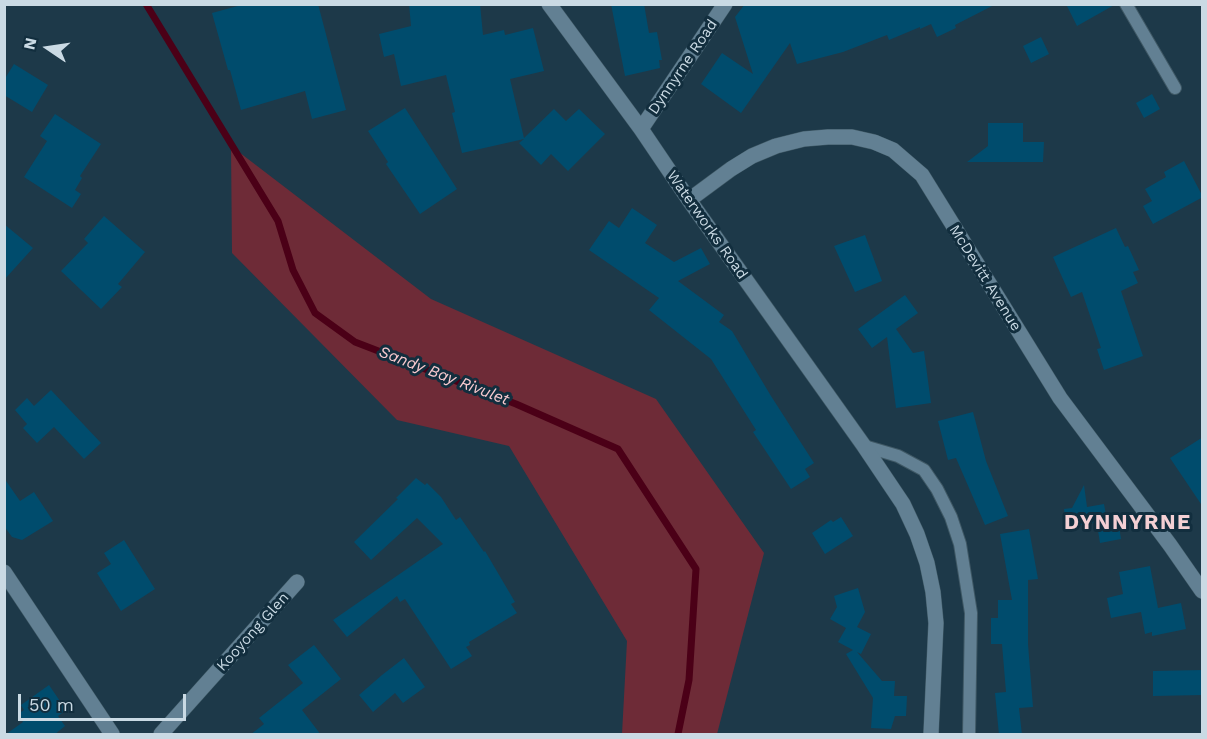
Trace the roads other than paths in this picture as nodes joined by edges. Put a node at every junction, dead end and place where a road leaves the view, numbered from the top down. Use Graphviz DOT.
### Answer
graph roads {
  1 [pos="549,4"];
  2 [pos="726,4"];
  3 [pos="1126,4"];
  4 [pos="1175,88"];
  5 [pos="641,129"];
  6 [pos="689,200"];
  7 [pos="864,446"];
  8 [pos="4,572"];
  9 [pos="297,582"];
  10 [pos="1203,591"];
  11 [pos="112,735"];
  12 [pos="161,735"];
  13 [pos="931,735"];
  14 [pos="969,735"];
  1 -- 5 [label="street, Waterworks Road"];
  2 -- 5 [label="street, Dynnyrne Road"];
  3 -- 4 [label="lane"];
  5 -- 6 [label="street, Waterworks Road"];
  6 -- 7 [label="street, Waterworks Road"];
  6 -- 10 [label="street, McDevitt Avenue"];
  7 -- 13 [label="street, Waterworks Road"];
  7 -- 14 [label="lane"];
  8 -- 11 [label="street"];
  9 -- 12 [label="street, Kooyong Glen"];
}
